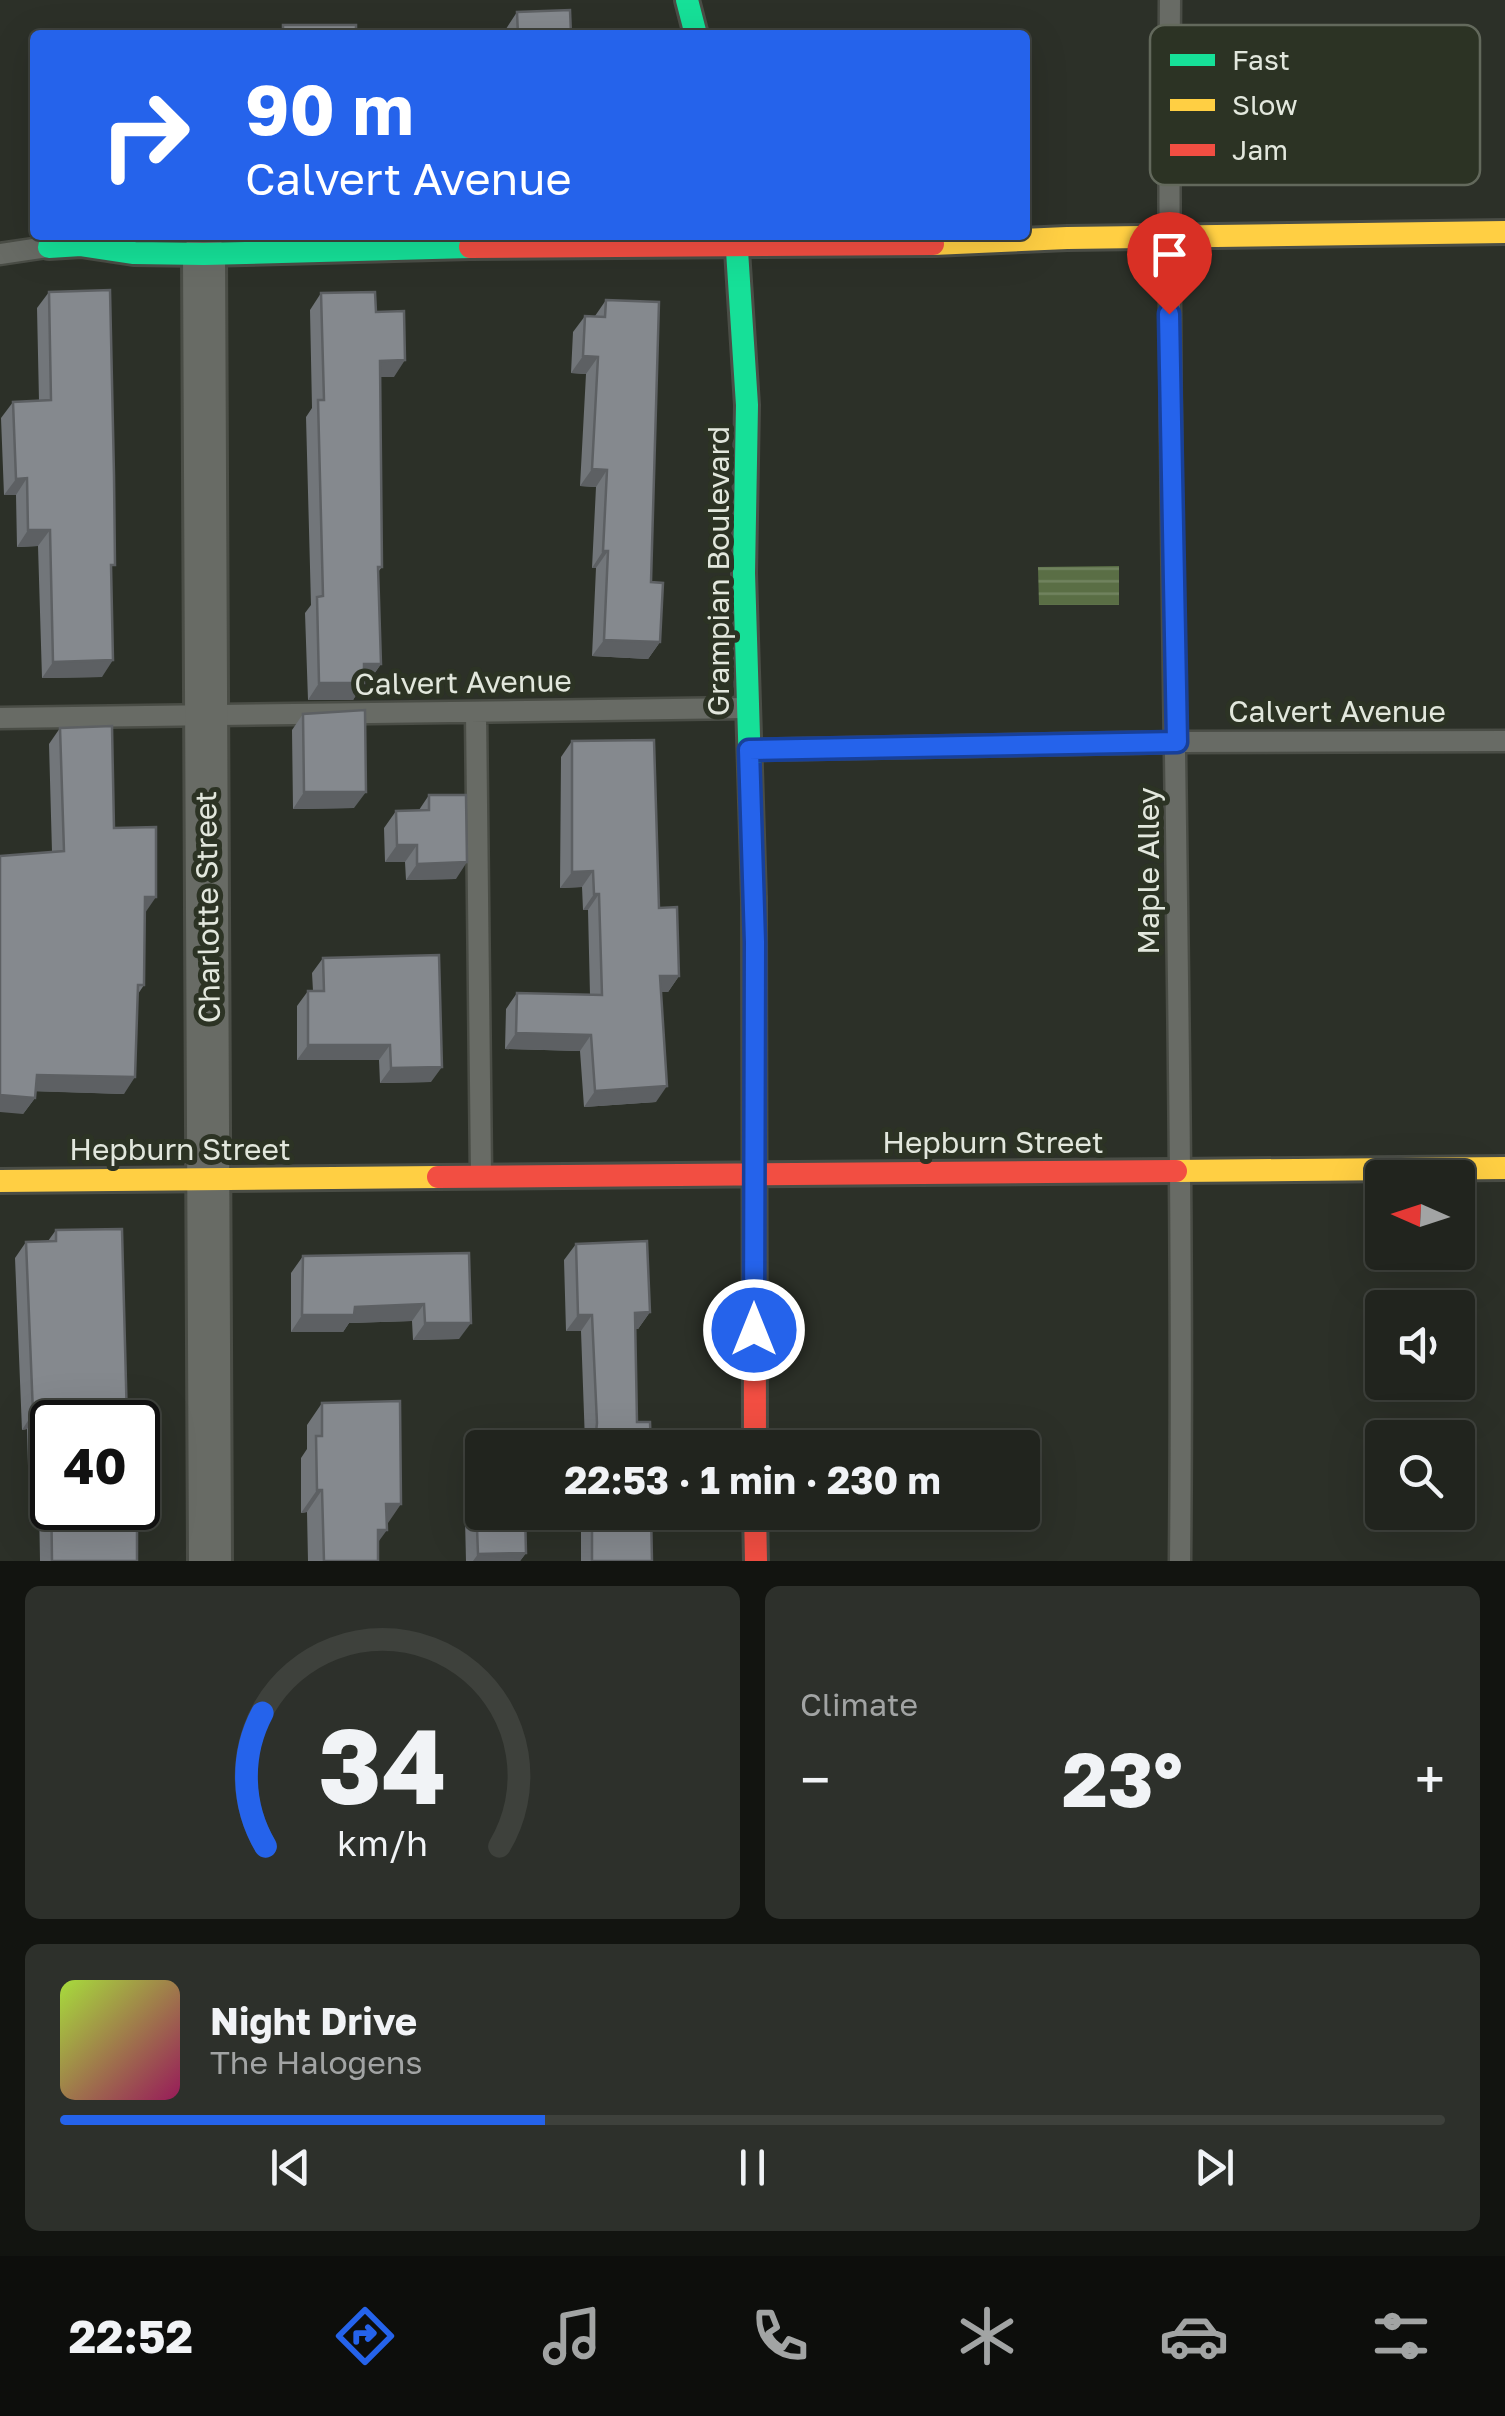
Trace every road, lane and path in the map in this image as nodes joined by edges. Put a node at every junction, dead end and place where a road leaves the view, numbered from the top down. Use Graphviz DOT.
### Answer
graph roads {
  1 [pos="687,0"];
  2 [pos="1170,0"];
  3 [pos="1170,25"];
  4 [pos="695,30"];
  5 [pos="1168,185"];
  6 [pos="1505,232"];
  7 [pos="1168,236"];
  8 [pos="737,240"];
  9 [pos="49,247"];
  10 [pos="0,254"];
  11 [pos="204,254"];
  12 [pos="747,708"];
  13 [pos="476,712"];
  14 [pos="204,716"];
  15 [pos="0,718"];
  16 [pos="1505,741"];
  17 [pos="1177,742"];
  18 [pos="749,750"];
  19 [pos="1505,1168"];
  20 [pos="752,1172"];
  21 [pos="1180,1172"];
  22 [pos="481,1176"];
  23 [pos="0,1180"];
  24 [pos="210,1180"];
  25 [pos="755,1430"];
  26 [pos="755,1530"];
  27 [pos="210,1561"];
  28 [pos="756,1561"];
  29 [pos="1180,1561"];
  1 -- 4 [label="street"];
  2 -- 3 [label="lane, Maple Alley"];
  5 -- 7 [label="lane, Maple Alley"];
  6 -- 7 [label="street"];
  7 -- 8 [label="street"];
  7 -- 17 [label="lane, Maple Alley"];
  8 -- 11 [label="street"];
  8 -- 12 [label="street, Grampian Boulevard"];
  9 -- 10 [label="lane"];
  9 -- 11 [label="street"];
  11 -- 14 [label="street, Charlotte Street"];
  12 -- 13 [label="lane, Calvert Avenue"];
  12 -- 18 [label="street, Grampian Boulevard"];
  13 -- 14 [label="lane, Calvert Avenue"];
  13 -- 22 [label="lane"];
  14 -- 15 [label="lane, Calvert Avenue"];
  14 -- 24 [label="street, Charlotte Street"];
  16 -- 17 [label="lane, Calvert Avenue"];
  17 -- 18 [label="lane, Calvert Avenue"];
  17 -- 21 [label="lane, Maple Alley"];
  18 -- 20 [label="street, Grampian Boulevard"];
  19 -- 21 [label="street, Hepburn Street"];
  20 -- 21 [label="street, Hepburn Street"];
  20 -- 22 [label="street, Hepburn Street"];
  20 -- 25 [label="street, Grampian Boulevard"];
  21 -- 29 [label="lane, Maple Alley"];
  22 -- 24 [label="street, Hepburn Street"];
  23 -- 24 [label="street, Hepburn Street"];
  24 -- 27 [label="street, Charlotte Street"];
  26 -- 28 [label="street"];
}
